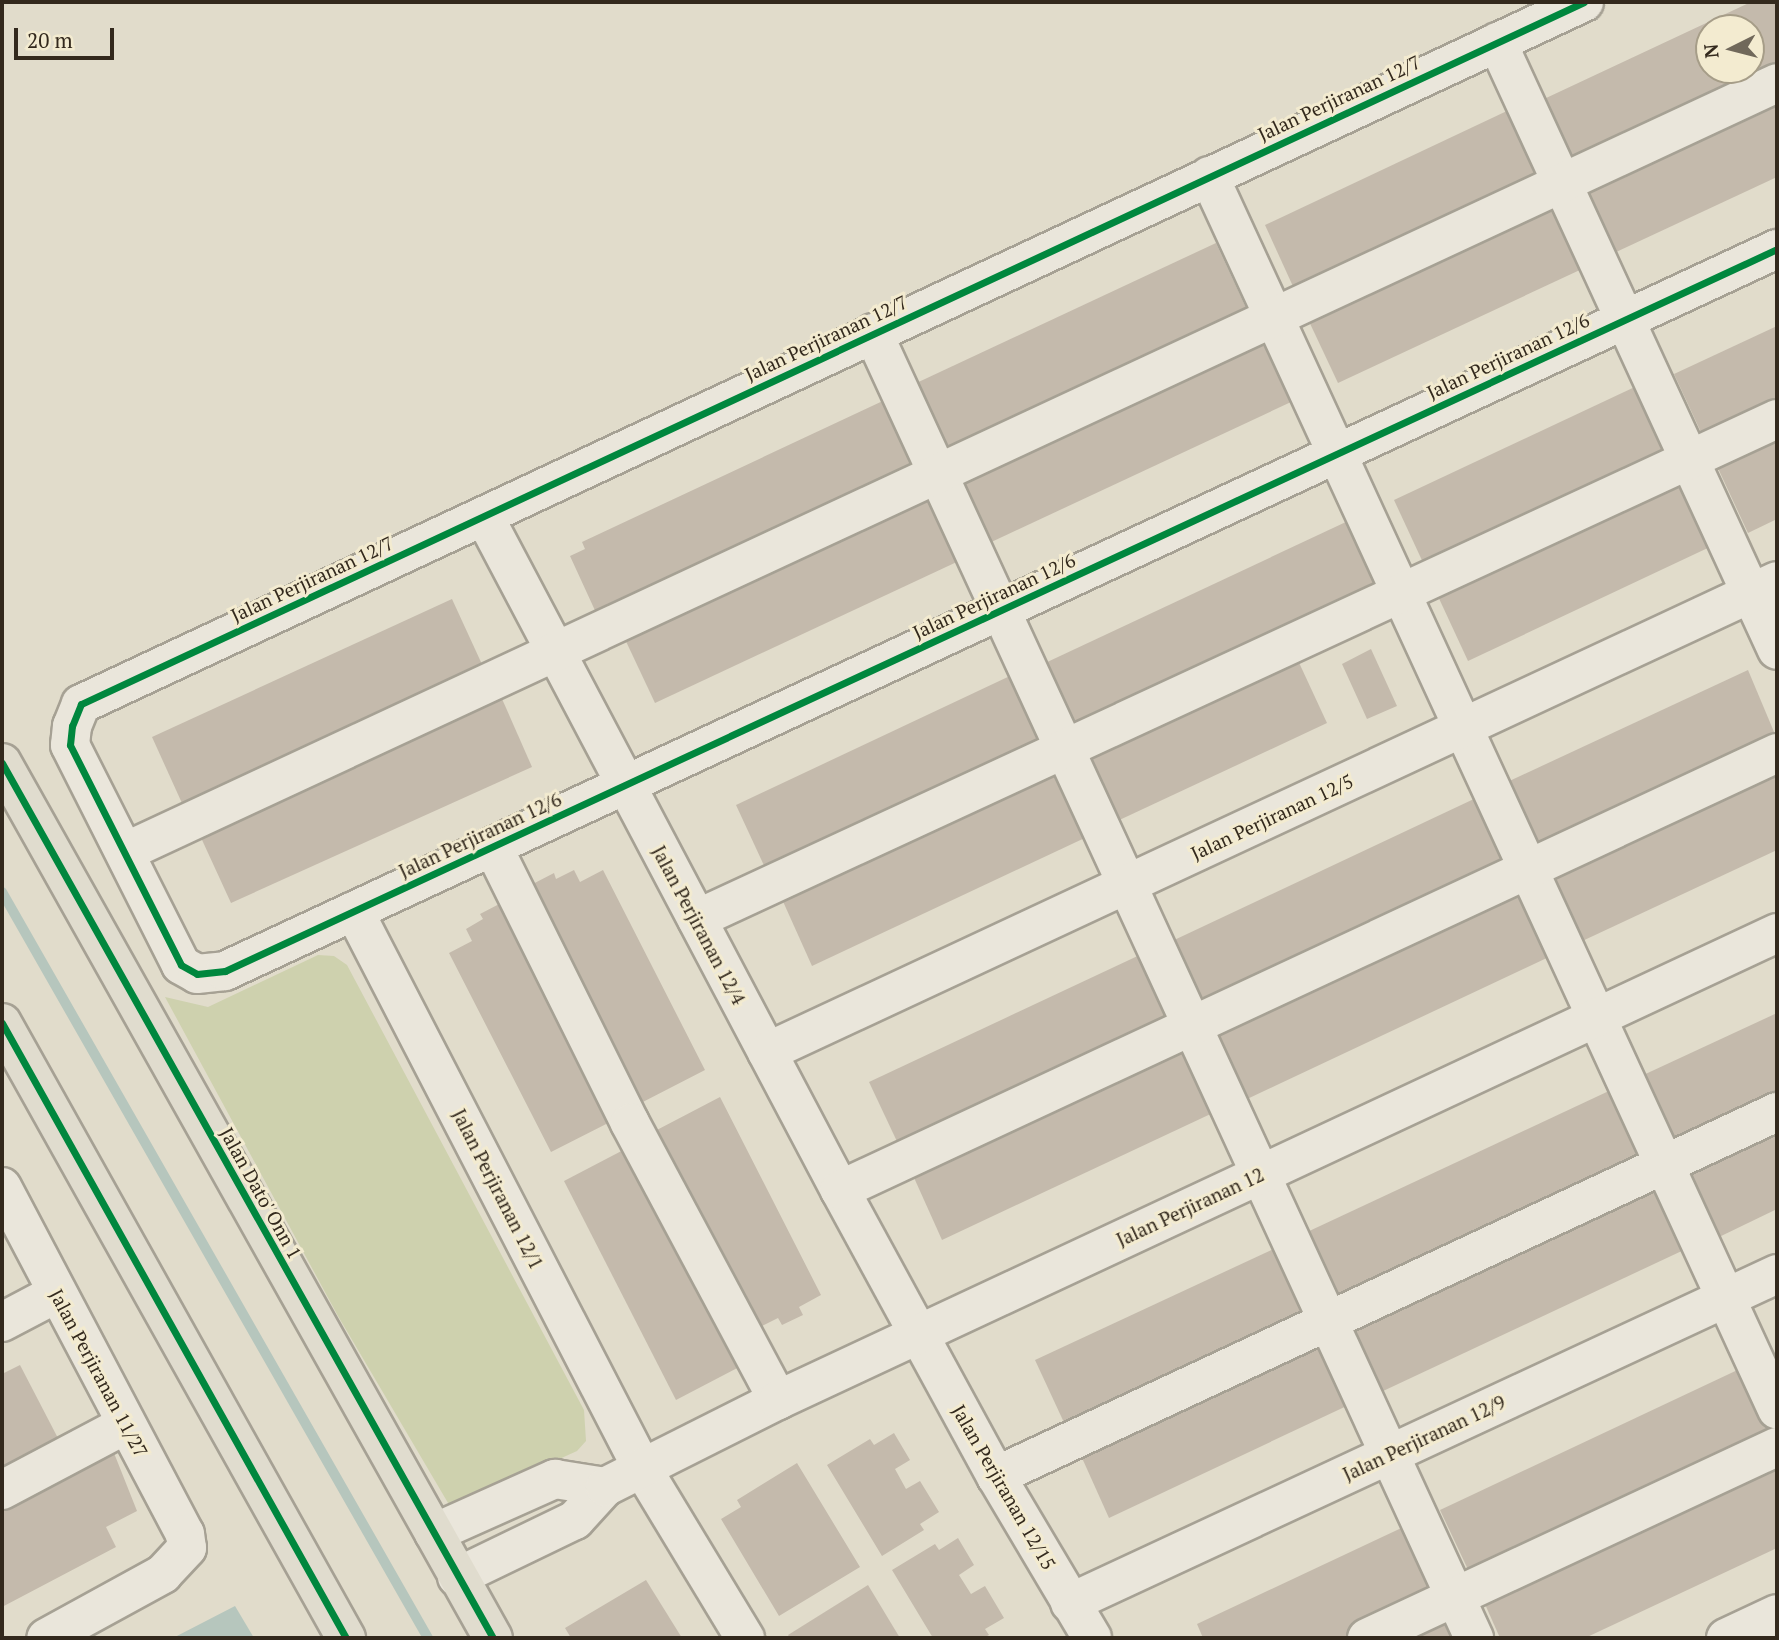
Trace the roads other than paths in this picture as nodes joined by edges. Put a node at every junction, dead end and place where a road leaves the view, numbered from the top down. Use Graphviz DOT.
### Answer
graph roads {
  1 [pos="1584,2"];
  2 [pos="1497,42"];
  3 [pos="1777,83"];
  4 [pos="1209,176"];
  5 [pos="1562,183"];
  6 [pos="1777,249"];
  7 [pos="1274,317"];
  8 [pos="1625,320"];
  9 [pos="873,334"];
  10 [pos="1777,419"];
  11 [pos="1337,453"];
  12 [pos="1689,459"];
  13 [pos="938,474"];
  14 [pos="484,516"];
  15 [pos="1764,587"];
  16 [pos="1401,593"];
  17 [pos="1001,610"];
  18 [pos="1777,650"];
  19 [pos="556,651"];
  20 [pos="1464,728"];
  21 [pos="1064,748"];
  22 [pos="1777,753"];
  23 [pos="2,763"];
  24 [pos="624,785"];
  25 [pos="493,847"];
  26 [pos="125,852"];
  27 [pos="1528,869"];
  28 [pos="1127,884"];
  29 [pos="354,911"];
  30 [pos="696,919"];
  31 [pos="1777,933"];
  32 [pos="1597,1017"];
  33 [pos="2,1023"];
  34 [pos="1192,1026"];
  35 [pos="767,1052"];
  36 [pos="1777,1112"];
  37 [pos="1664,1164"];
  38 [pos="1260,1174"];
  39 [pos="2,1187"];
  40 [pos="840,1190"];
  41 [pos="1777,1274"];
  42 [pos="57,1293"];
  43 [pos="1726,1298"];
  44 [pos="1328,1321"];
  45 [pos="2,1322"];
  46 [pos="918,1334"];
  47 [pos="778,1400"];
  48 [pos="1777,1409"];
  49 [pos="125,1425"];
  50 [pos="1777,1447"];
  51 [pos="1390,1454"];
  52 [pos="642,1468"];
  53 [pos="996,1476"];
  54 [pos="605,1487"];
  55 [pos="2,1490"];
  56 [pos="434,1533"];
  57 [pos="457,1577"];
  58 [pos="1455,1597"];
  59 [pos="1070,1603"];
  60 [pos="55,1636"];
  61 [pos="346,1638"];
  62 [pos="493,1638"];
  63 [pos="745,1638"];
  64 [pos="1092,1638"];
  65 [pos="1367,1638"];
  66 [pos="1474,1638"];
  1 -- 2 [label="street, Jalan Perjiranan 12/7"];
  2 -- 4 [label="street, Jalan Perjiranan 12/7"];
  2 -- 5 [label="street"];
  3 -- 5 [label="street"];
  4 -- 7 [label="street"];
  4 -- 9 [label="street, Jalan Perjiranan 12/7"];
  5 -- 7 [label="street"];
  5 -- 8 [label="street"];
  6 -- 8 [label="street, Jalan Perjiranan 12/6"];
  7 -- 11 [label="street"];
  7 -- 13 [label="street"];
  8 -- 11 [label="street, Jalan Perjiranan 12/6"];
  8 -- 12 [label="street"];
  9 -- 13 [label="street"];
  9 -- 14 [label="street, Jalan Perjiranan 12/7"];
  10 -- 12 [label="street"];
  11 -- 16 [label="street"];
  11 -- 17 [label="street, Jalan Perjiranan 12/6"];
  12 -- 15 [label="street"];
  12 -- 16 [label="street"];
  13 -- 17 [label="street"];
  13 -- 19 [label="street"];
  14 -- 19 [label="street, Jalan Perjiranan 12/4"];
  14 -- 26 [label="street, Jalan Perjiranan 12/7"];
  15 -- 18 [label="street"];
  15 -- 20 [label="street, Jalan Perjiranan 12/5"];
  16 -- 20 [label="street"];
  16 -- 21 [label="street"];
  17 -- 21 [label="street"];
  17 -- 24 [label="street, Jalan Perjiranan 12/6"];
  19 -- 24 [label="street, Jalan Perjiranan 12/4"];
  19 -- 26 [label="street"];
  20 -- 27 [label="street"];
  20 -- 28 [label="street, Jalan Perjiranan 12/5"];
  21 -- 28 [label="street"];
  21 -- 30 [label="street"];
  22 -- 27 [label="street"];
  23 -- 56 [label="main road, Jalan Dato' Onn 1"];
  24 -- 25 [label="street, Jalan Perjiranan 12/6"];
  24 -- 30 [label="street, Jalan Perjiranan 12/4"];
  25 -- 29 [label="street, Jalan Perjiranan 12/6"];
  25 -- 47 [label="street"];
  26 -- 29 [label="street, Jalan Perjiranan 12/6"];
  27 -- 32 [label="street"];
  27 -- 34 [label="street"];
  28 -- 34 [label="street"];
  28 -- 35 [label="street, Jalan Perjiranan 12/5"];
  29 -- 52 [label="street, Jalan Perjiranan 12/1"];
  30 -- 35 [label="street, Jalan Perjiranan 12/4"];
  31 -- 32 [label="street, Jalan Perjiranan 12"];
  32 -- 37 [label="street"];
  32 -- 38 [label="street, Jalan Perjiranan 12"];
  33 -- 61 [label="main road"];
  34 -- 38 [label="street"];
  34 -- 40 [label="street"];
  35 -- 40 [label="street, Jalan Perjiranan 12/4"];
  36 -- 37 [label="street"];
  37 -- 43 [label="street"];
  37 -- 44 [label="street"];
  38 -- 44 [label="street"];
  38 -- 46 [label="street, Jalan Perjiranan 12"];
  39 -- 42 [label="street, Jalan Perjiranan 11/27"];
  40 -- 46 [label="street, Jalan Perjiranan 12/4"];
  41 -- 43 [label="street, Jalan Perjiranan 12/9"];
  42 -- 45 [label="street"];
  42 -- 49 [label="street, Jalan Perjiranan 11/27"];
  43 -- 48 [label="street"];
  43 -- 51 [label="street, Jalan Perjiranan 12/9"];
  44 -- 51 [label="street"];
  44 -- 53 [label="street"];
  46 -- 47 [label="street, Jalan Perjiranan 12"];
  46 -- 53 [label="street, Jalan Perjiranan 12/15"];
  47 -- 52 [label="street, Jalan Perjiranan 12"];
  49 -- 55 [label="street"];
  49 -- 60 [label="street, Jalan Perjiranan 11/27"];
  50 -- 58 [label="street"];
  51 -- 58 [label="street"];
  51 -- 59 [label="street, Jalan Perjiranan 12/9"];
  52 -- 54 [label="street, Jalan Perjiranan 12"];
  52 -- 63 [label="street, Jalan Perjiranan 12/1"];
  53 -- 59 [label="street, Jalan Perjiranan 12/15"];
  54 -- 56 [label="street"];
  54 -- 57 [label="street, Jalan Perjiranan 12"];
  56 -- 57 [label="main road, Jalan Dato' Onn 1"];
  57 -- 62 [label="main road, Jalan Dato' Onn 1"];
  58 -- 65 [label="street"];
  58 -- 66 [label="street"];
  59 -- 64 [label="street, Jalan Perjiranan 12/15"];
}
